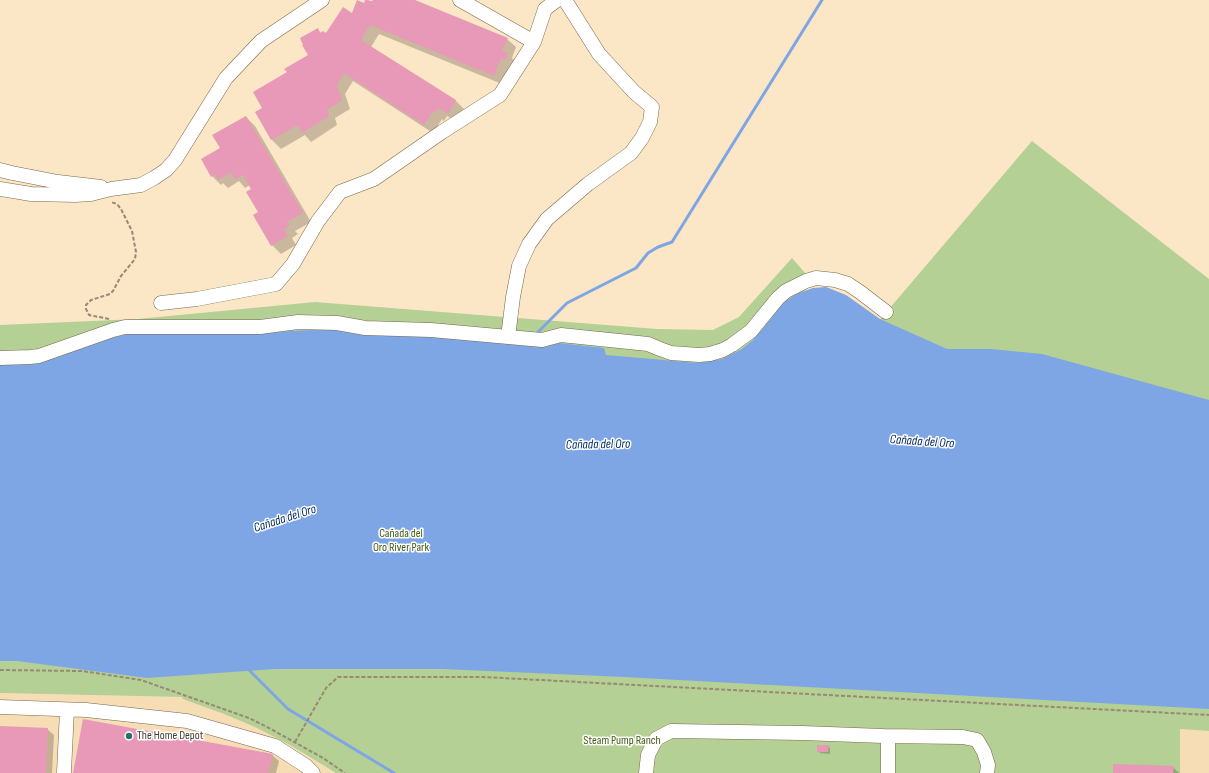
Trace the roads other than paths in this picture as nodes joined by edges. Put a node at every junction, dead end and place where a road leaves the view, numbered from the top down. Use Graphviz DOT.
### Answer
graph roads {
  1 [pos="322,0"];
  2 [pos="460,0"];
  3 [pos="557,0"];
  4 [pos="565,0"];
  5 [pos="534,42"];
  6 [pos="0,170"];
  7 [pos="0,189"];
  8 [pos="109,195"];
  9 [pos="161,303"];
  10 [pos="886,312"];
  11 [pos="508,337"];
  12 [pos="0,358"];
  13 [pos="0,707"];
  14 [pos="67,710"];
  15 [pos="888,737"];
  16 [pos="64,772"];
  17 [pos="313,773"];
  18 [pos="646,773"];
  19 [pos="888,773"];
  20 [pos="987,773"];
  1 -- 8 [label="street"];
  2 -- 5 [label="street"];
  3 -- 5 [label="street"];
  4 -- 11 [label="street"];
  5 -- 9 [label="street"];
  6 -- 8 [label="street"];
  7 -- 8 [label="street"];
  10 -- 11 [label="street"];
  11 -- 12 [label="street"];
  13 -- 14 [label="street"];
  14 -- 16 [label="street"];
  14 -- 17 [label="street"];
  15 -- 18 [label="street"];
  15 -- 19 [label="street"];
  15 -- 20 [label="street"];
}
